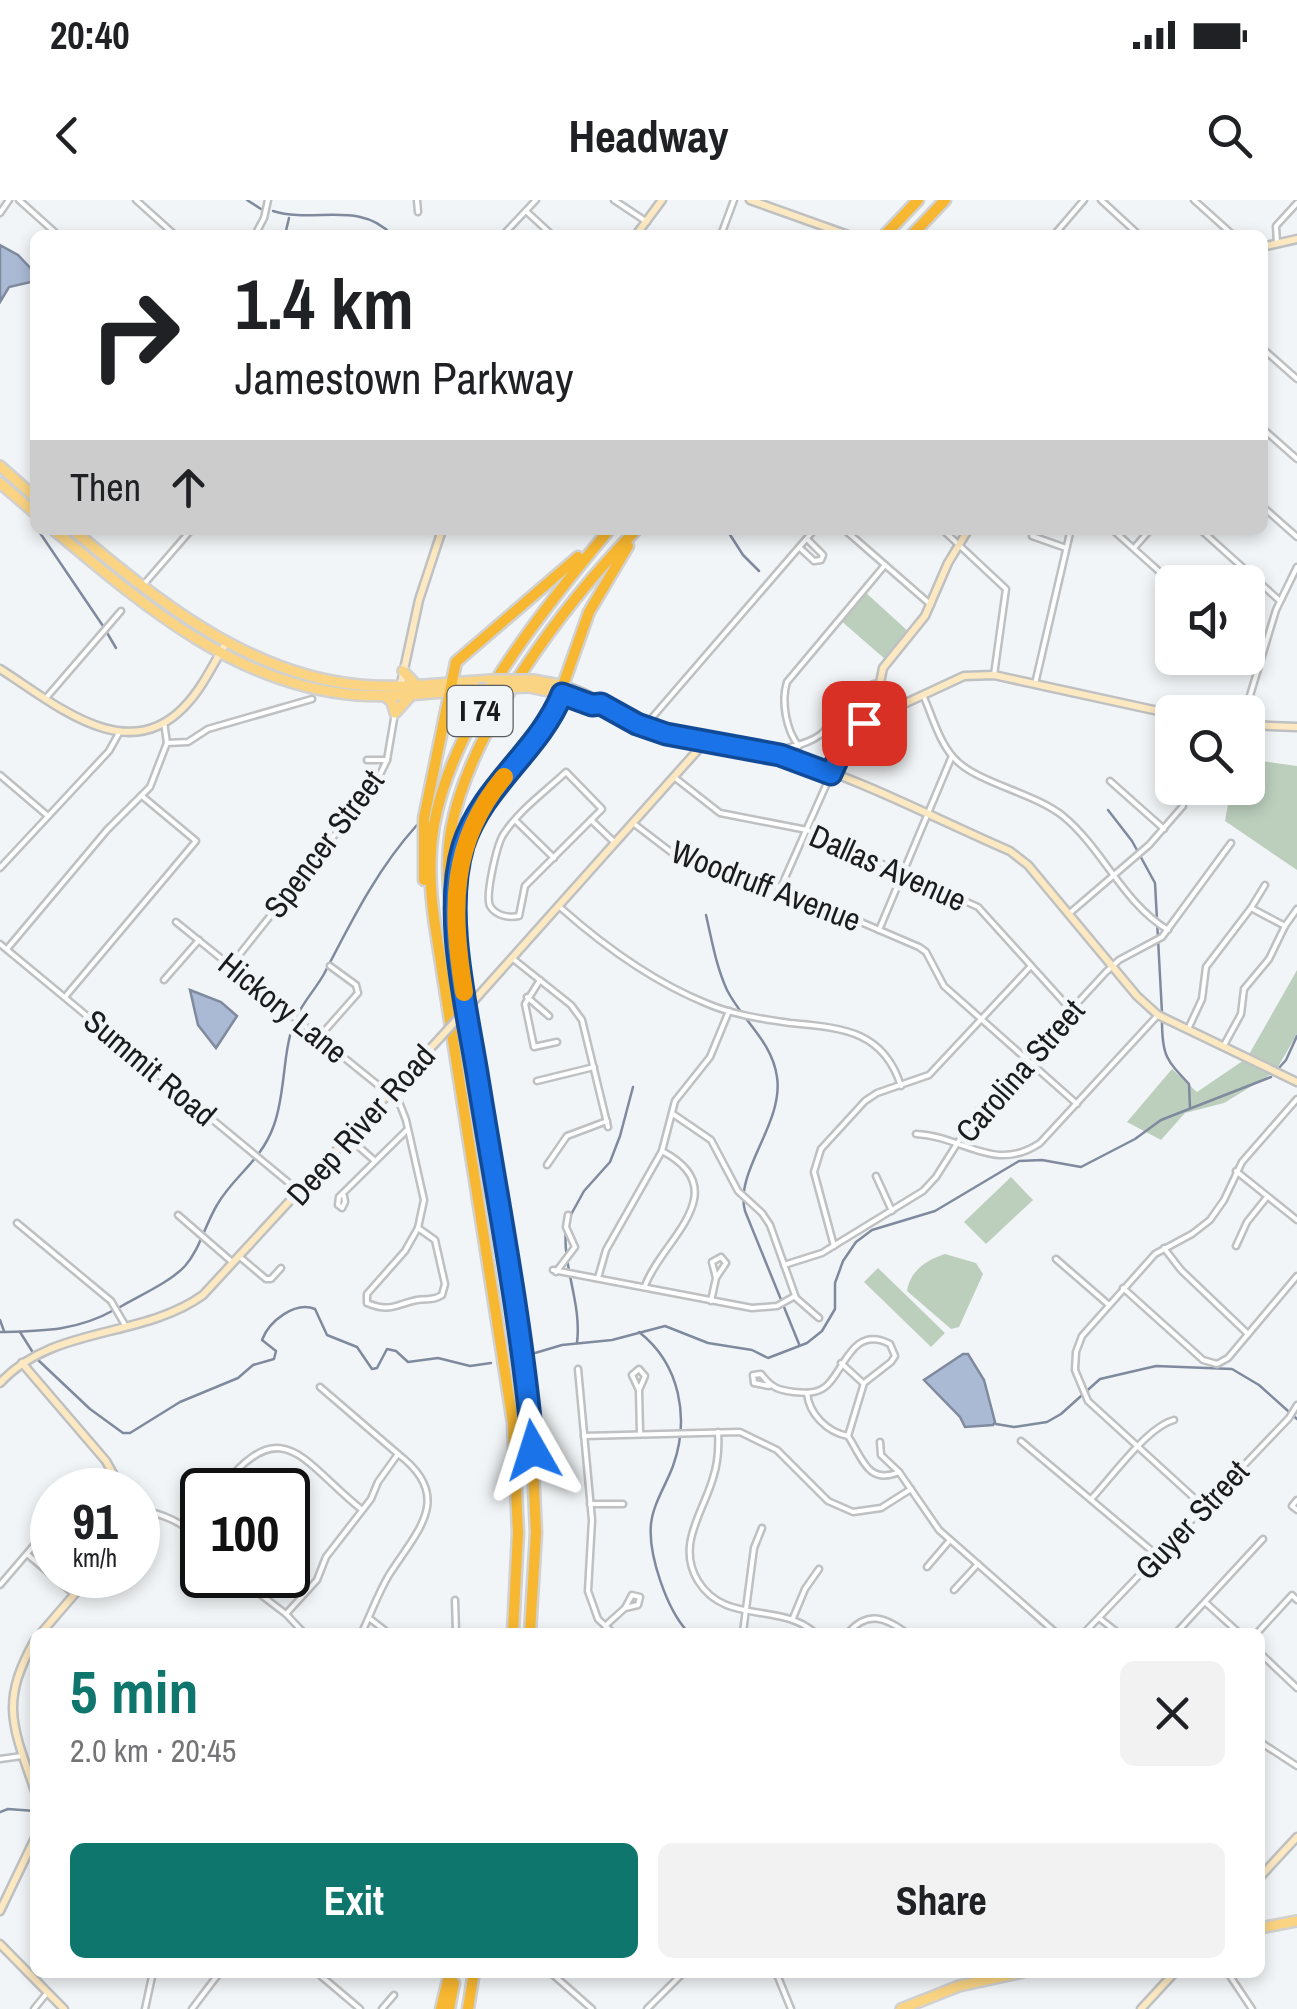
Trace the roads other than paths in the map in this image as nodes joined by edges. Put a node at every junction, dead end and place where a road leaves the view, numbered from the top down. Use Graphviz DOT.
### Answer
graph roads {
  1 [pos="9,200"];
  2 [pos="18,200"];
  3 [pos="136,200"];
  4 [pos="268,200"];
  5 [pos="417,200"];
  6 [pos="536,200"];
  7 [pos="614,200"];
  8 [pos="662,200"];
  9 [pos="734,200"];
  10 [pos="750,200"];
  11 [pos="918,200"];
  12 [pos="945,200"];
  13 [pos="1084,200"];
  14 [pos="1101,200"];
  15 [pos="1194,200"];
  16 [pos="1297,203"];
  17 [pos="526,211"];
  18 [pos="0,212"];
  19 [pos="418,212"];
  20 [pos="646,222"];
  21 [pos="52,230"];
  22 [pos="169,230"];
  23 [pos="258,230"];
  24 [pos="508,230"];
  25 [pos="547,230"];
  26 [pos="640,230"];
  27 [pos="723,230"];
  28 [pos="834,230"];
  29 [pos="890,230"];
  30 [pos="917,230"];
  31 [pos="1058,230"];
  32 [pos="1134,230"];
  33 [pos="1227,230"];
  34 [pos="1297,239"];
  35 [pos="1278,244"];
  36 [pos="1268,246"];
  37 [pos="1268,353"];
  38 [pos="1297,379"];
  39 [pos="1268,433"];
  40 [pos="1297,458"];
  41 [pos="0,466"];
  42 [pos="0,482"];
  43 [pos="30,493"];
  44 [pos="30,509"];
  45 [pos="1268,511"];
  46 [pos="60,535"];
  47 [pos="79,535"];
  48 [pos="187,535"];
  49 [pos="440,535"];
  50 [pos="602,535"];
  51 [pos="604,535"];
  52 [pos="633,535"];
  53 [pos="635,535"];
  54 [pos="810,535"];
  55 [pos="851,535"];
  56 [pos="948,535"];
  57 [pos="965,535"];
  58 [pos="1069,535"];
  59 [pos="1119,535"];
  60 [pos="1146,535"];
  61 [pos="1206,535"];
  62 [pos="1032,536"];
  63 [pos="1297,537"];
  64 [pos="807,539"];
  65 [pos="959,546"];
  66 [pos="799,548"];
  67 [pos="1066,548"];
  68 [pos="1134,548"];
  69 [pos="885,565"];
  70 [pos="1155,567"];
  71 [pos="1297,567"];
  72 [pos="143,585"];
  73 [pos="1280,601"];
  74 [pos="931,605"];
  75 [pos="122,610"];
  76 [pos="226,643"];
  77 [pos="1265,646"];
  78 [pos="220,654"];
  79 [pos="0,669"];
  80 [pos="403,671"];
  81 [pos="994,674"];
  82 [pos="879,684"];
  83 [pos="1035,684"];
  84 [pos="449,687"];
  85 [pos="399,690"];
  86 [pos="414,690"];
  87 [pos="564,690"];
  88 [pos="923,695"];
  89 [pos="385,696"];
  90 [pos="46,698"];
  91 [pos="312,700"];
  92 [pos="1155,710"];
  93 [pos="888,711"];
  94 [pos="396,712"];
  95 [pos="164,722"];
  96 [pos="1265,725"];
  97 [pos="644,727"];
  98 [pos="1297,727"];
  99 [pos="119,733"];
  100 [pos="793,739"];
  101 [pos="706,742"];
  102 [pos="167,743"];
  103 [pos="800,746"];
  104 [pos="788,748"];
  105 [pos="772,753"];
  106 [pos="952,756"];
  107 [pos="367,760"];
  108 [pos="386,760"];
  109 [pos="796,760"];
  110 [pos="831,774"];
  111 [pos="0,775"];
  112 [pos="674,777"];
  113 [pos="1110,782"];
  114 [pos="142,796"];
  115 [pos="1184,806"];
  116 [pos="48,816"];
  117 [pos="929,816"];
  118 [pos="591,820"];
  119 [pos="516,821"];
  120 [pos="632,822"];
  121 [pos="1164,829"];
  122 [pos="807,830"];
  123 [pos="614,842"];
  124 [pos="1231,843"];
  125 [pos="0,854"];
  126 [pos="554,858"];
  127 [pos="8,860"];
  128 [pos="0,868"];
  129 [pos="904,873"];
  130 [pos="1115,875"];
  131 [pos="1266,885"];
  132 [pos="781,888"];
  133 [pos="558,905"];
  134 [pos="1251,908"];
  135 [pos="1297,909"];
  136 [pos="1068,914"];
  137 [pos="176,922"];
  138 [pos="435,925"];
  139 [pos="1285,926"];
  140 [pos="879,930"];
  141 [pos="1168,930"];
  142 [pos="199,940"];
  143 [pos="0,944"];
  144 [pos="6,949"];
  145 [pos="512,958"];
  146 [pos="231,965"];
  147 [pos="330,966"];
  148 [pos="1111,966"];
  149 [pos="1030,967"];
  150 [pos="461,973"];
  151 [pos="164,980"];
  152 [pos="540,980"];
  153 [pos="65,997"];
  154 [pos="527,997"];
  155 [pos="1071,1010"];
  156 [pos="729,1012"];
  157 [pos="1158,1015"];
  158 [pos="549,1016"];
  159 [pos="981,1018"];
  160 [pos="1186,1031"];
  161 [pos="320,1036"];
  162 [pos="557,1042"];
  163 [pos="1222,1048"];
  164 [pos="1026,1059"];
  165 [pos="594,1067"];
  166 [pos="538,1081"];
  167 [pos="1297,1082"];
  168 [pos="901,1086"];
  169 [pos="390,1094"];
  170 [pos="1297,1099"];
  171 [pos="1078,1104"];
  172 [pos="672,1114"];
  173 [pos="407,1130"];
  174 [pos="916,1134"];
  175 [pos="350,1139"];
  176 [pos="956,1143"];
  177 [pos="662,1150"];
  178 [pos="375,1161"];
  179 [pos="547,1166"];
  180 [pos="1236,1171"];
  181 [pos="876,1176"];
  182 [pos="300,1192"];
  183 [pos="344,1196"];
  184 [pos="1267,1197"];
  185 [pos="892,1211"];
  186 [pos="568,1215"];
  187 [pos="178,1216"];
  188 [pos="1297,1220"];
  189 [pos="17,1223"];
  190 [pos="418,1228"];
  191 [pos="834,1246"];
  192 [pos="1236,1246"];
  193 [pos="1164,1248"];
  194 [pos="237,1260"];
  195 [pos="1056,1260"];
  196 [pos="784,1265"];
  197 [pos="282,1268"];
  198 [pos="1297,1276"];
  199 [pos="598,1278"];
  200 [pos="716,1278"];
  201 [pos="645,1286"];
  202 [pos="1122,1288"];
  203 [pos="795,1296"];
  204 [pos="710,1301"];
  205 [pos="1109,1305"];
  206 [pos="819,1318"];
  207 [pos="124,1325"];
  208 [pos="1248,1334"];
  209 [pos="22,1363"];
  210 [pos="840,1363"];
  211 [pos="578,1369"];
  212 [pos="0,1383"];
  213 [pos="864,1384"];
  214 [pos="769,1386"];
  215 [pos="320,1388"];
  216 [pos="639,1390"];
  217 [pos="807,1393"];
  218 [pos="1297,1405"];
  219 [pos="1289,1418"];
  220 [pos="1174,1420"];
  221 [pos="1297,1425"];
  222 [pos="718,1432"];
  223 [pos="640,1433"];
  224 [pos="584,1436"];
  225 [pos="848,1436"];
  226 [pos="1021,1441"];
  227 [pos="880,1442"];
  228 [pos="1138,1448"];
  229 [pos="398,1454"];
  230 [pos="110,1468"];
  231 [pos="236,1468"];
  232 [pos="899,1472"];
  233 [pos="911,1488"];
  234 [pos="1090,1500"];
  235 [pos="1297,1500"];
  236 [pos="590,1504"];
  237 [pos="623,1504"];
  238 [pos="1204,1507"];
  239 [pos="362,1510"];
  240 [pos="1297,1510"];
  241 [pos="762,1528"];
  242 [pos="950,1540"];
  243 [pos="1263,1540"];
  244 [pos="30,1550"];
  245 [pos="27,1554"];
  246 [pos="1158,1556"];
  247 [pos="30,1557"];
  248 [pos="978,1564"];
  249 [pos="927,1567"];
  250 [pos="820,1570"];
  251 [pos="0,1585"];
  252 [pos="954,1590"];
  253 [pos="71,1598"];
  254 [pos="265,1598"];
  255 [pos="454,1600"];
  256 [pos="1297,1600"];
  257 [pos="1205,1602"];
  258 [pos="625,1608"];
  259 [pos="746,1612"];
  260 [pos="286,1614"];
  261 [pos="369,1618"];
  262 [pos="1099,1618"];
  263 [pos="793,1619"];
  264 [pos="605,1626"];
  265 [pos="45,1628"];
  266 [pos="299,1628"];
  267 [pos="364,1628"];
  268 [pos="381,1628"];
  269 [pos="456,1628"];
  270 [pos="512,1628"];
  271 [pos="530,1628"];
  272 [pos="607,1628"];
  273 [pos="744,1628"];
  274 [pos="808,1628"];
  275 [pos="853,1628"];
  276 [pos="899,1628"];
  277 [pos="1050,1628"];
  278 [pos="1090,1628"];
  279 [pos="1111,1628"];
  280 [pos="1180,1628"];
  281 [pos="1234,1628"];
  282 [pos="1262,1628"];
  283 [pos="30,1646"];
  284 [pos="1265,1659"];
  285 [pos="1297,1688"];
  286 [pos="1265,1745"];
  287 [pos="22,1756"];
  288 [pos="0,1760"];
  289 [pos="1297,1766"];
  290 [pos="30,1778"];
  291 [pos="1297,1837"];
  292 [pos="30,1848"];
  293 [pos="1265,1869"];
  294 [pos="0,1911"];
  295 [pos="1297,1921"];
  296 [pos="1265,1927"];
  297 [pos="0,1944"];
  298 [pos="30,1975"];
  299 [pos="33,1978"];
  300 [pos="152,1978"];
  301 [pos="215,1978"];
  302 [pos="322,1978"];
  303 [pos="451,1978"];
  304 [pos="453,1978"];
  305 [pos="473,1978"];
  306 [pos="557,1978"];
  307 [pos="678,1978"];
  308 [pos="778,1978"];
  309 [pos="995,1978"];
  310 [pos="1169,1978"];
  311 [pos="1231,1978"];
  312 [pos="47,1992"];
  313 [pos="394,1995"];
  314 [pos="1248,2002"];
  315 [pos="34,2009"];
  316 [pos="64,2009"];
  317 [pos="145,2009"];
  318 [pos="192,2009"];
  319 [pos="360,2009"];
  320 [pos="382,2009"];
  321 [pos="441,2009"];
  322 [pos="450,2009"];
  323 [pos="468,2009"];
  324 [pos="592,2009"];
  325 [pos="647,2009"];
  326 [pos="791,2009"];
  327 [pos="901,2009"];
  328 [pos="1140,2009"];
  329 [pos="1242,2009"];
  330 [pos="1252,2009"];
  1 -- 18 [label="street"];
  2 -- 21 [label="street"];
  3 -- 22 [label="street"];
  4 -- 23 [label="street"];
  5 -- 19 [label="street"];
  6 -- 17 [label="street"];
  7 -- 20 [label="street"];
  8 -- 20 [label="street"];
  9 -- 27 [label="street"];
  10 -- 28 [label="street"];
  11 -- 29 [label="highway"];
  12 -- 30 [label="highway"];
  13 -- 31 [label="street"];
  14 -- 32 [label="street"];
  15 -- 33 [label="street"];
  16 -- 35 [label="street"];
  17 -- 24 [label="street"];
  17 -- 25 [label="street"];
  20 -- 26 [label="street"];
  34 -- 35 [label="street"];
  35 -- 36 [label="street"];
  37 -- 38 [label="street"];
  39 -- 40 [label="street"];
  41 -- 43 [label="main road"];
  42 -- 44 [label="main road"];
  45 -- 63 [label="street"];
  46 -- 78 [label="main road"];
  47 -- 72 [label="main road"];
  48 -- 72 [label="street"];
  49 -- 80 [label="street"];
  50 -- 84 [label="highway"];
  51 -- 138 [label="highway, I 74"];
  52 -- 150 [label="highway, I 74"];
  53 -- 87 [label="highway"];
  54 -- 64 [label="street"];
  55 -- 69 [label="street"];
  56 -- 65 [label="street"];
  57 -- 65 [label="street"];
  58 -- 67 [label="street"];
  59 -- 68 [label="street"];
  60 -- 68 [label="street"];
  61 -- 73 [label="street"];
  62 -- 67 [label="street"];
  64 -- 66 [label="street"];
  64 -- 66 [label="street"];
  65 -- 74 [label="street"];
  65 -- 81 [label="street"];
  66 -- 97 [label="street"];
  67 -- 83 [label="street"];
  68 -- 70 [label="street"];
  69 -- 74 [label="street"];
  69 -- 100 [label="street"];
  71 -- 73 [label="street"];
  72 -- 76 [label="main road"];
  73 -- 77 [label="street"];
  74 -- 82 [label="street"];
  75 -- 90 [label="street"];
  76 -- 78 [label="street"];
  76 -- 85 [label="main road"];
  78 -- 89 [label="main road"];
  78 -- 95 [label="street"];
  79 -- 90 [label="street"];
  80 -- 85 [label="street"];
  80 -- 86 [label="main road"];
  81 -- 83 [label="street"];
  81 -- 88 [label="street"];
  82 -- 93 [label="street"];
  82 -- 103 [label="street"];
  83 -- 92 [label="street"];
  84 -- 86 [label="main road"];
  84 -- 87 [label="main road, bridge"];
  84 -- 138 [label="highway"];
  85 -- 86 [label="main road"];
  85 -- 89 [label="main road"];
  86 -- 94 [label="main road"];
  87 -- 97 [label="street"];
  87 -- 150 [label="highway"];
  88 -- 93 [label="street"];
  88 -- 106 [label="street"];
  89 -- 94 [label="main road"];
  90 -- 99 [label="street"];
  91 -- 102 [label="street"];
  93 -- 110 [label="street"];
  94 -- 108 [label="street, Spencer Street"];
  95 -- 99 [label="street"];
  95 -- 102 [label="street"];
  96 -- 98 [label="street"];
  97 -- 101 [label="street"];
  99 -- 116 [label="street"];
  100 -- 103 [label="street"];
  100 -- 104 [label="street"];
  101 -- 105 [label="street"];
  101 -- 112 [label="street, Deep River Road"];
  102 -- 114 [label="street"];
  103 -- 104 [label="street"];
  103 -- 109 [label="street"];
  104 -- 105 [label="street"];
  105 -- 109 [label="street"];
  106 -- 117 [label="street"];
  106 -- 130 [label="street"];
  107 -- 108 [label="street"];
  108 -- 146 [label="street, Spencer Street"];
  109 -- 110 [label="street"];
  110 -- 117 [label="street"];
  110 -- 122 [label="street"];
  111 -- 116 [label="street"];
  112 -- 120 [label="street, Deep River Road"];
  112 -- 122 [label="street, Dallas Avenue"];
  113 -- 121 [label="street"];
  114 -- 144 [label="street"];
  114 -- 153 [label="street"];
  115 -- 121 [label="street"];
  116 -- 127 [label="street"];
  117 -- 129 [label="street"];
  117 -- 136 [label="street"];
  118 -- 119 [label="street"];
  118 -- 123 [label="street"];
  118 -- 126 [label="street"];
  119 -- 126 [label="street"];
  119 -- 126 [label="street"];
  120 -- 123 [label="street, Deep River Road"];
  120 -- 132 [label="street, Woodruff Avenue"];
  121 -- 130 [label="street"];
  122 -- 129 [label="street, Dallas Avenue"];
  122 -- 132 [label="street"];
  123 -- 133 [label="street, Deep River Road"];
  124 -- 141 [label="street, Carolina Street"];
  125 -- 127 [label="street"];
  127 -- 128 [label="street"];
  129 -- 140 [label="street"];
  129 -- 149 [label="street, Dallas Avenue"];
  130 -- 136 [label="street"];
  130 -- 141 [label="street"];
  131 -- 134 [label="street"];
  132 -- 140 [label="street, Woodruff Avenue"];
  133 -- 145 [label="street, Deep River Road"];
  133 -- 156 [label="street"];
  134 -- 139 [label="street"];
  134 -- 160 [label="street"];
  135 -- 139 [label="street"];
  136 -- 148 [label="street"];
  137 -- 142 [label="street, Hickory Lane"];
  138 -- 270 [label="highway, I 74"];
  139 -- 163 [label="street"];
  140 -- 159 [label="street, Woodruff Avenue"];
  141 -- 148 [label="street, Carolina Street"];
  142 -- 146 [label="street, Hickory Lane"];
  142 -- 151 [label="street"];
  143 -- 144 [label="street, Summit Road"];
  144 -- 153 [label="street, Summit Road"];
  145 -- 152 [label="street"];
  145 -- 169 [label="street, Deep River Road, bridge"];
  146 -- 161 [label="street, Hickory Lane"];
  147 -- 161 [label="street"];
  148 -- 155 [label="street, Carolina Street"];
  148 -- 157 [label="street"];
  149 -- 155 [label="street, Dallas Avenue"];
  149 -- 159 [label="street"];
  150 -- 271 [label="highway, I 74"];
  152 -- 154 [label="street"];
  152 -- 165 [label="street"];
  153 -- 182 [label="street, Summit Road"];
  154 -- 158 [label="street"];
  154 -- 162 [label="street"];
  155 -- 164 [label="street, Carolina Street"];
  156 -- 168 [label="street"];
  156 -- 172 [label="street"];
  157 -- 160 [label="street"];
  157 -- 171 [label="street"];
  159 -- 164 [label="street, Woodruff Avenue"];
  159 -- 168 [label="street"];
  160 -- 163 [label="street"];
  161 -- 169 [label="street, Hickory Lane"];
  163 -- 167 [label="street"];
  164 -- 171 [label="street, Woodruff Avenue"];
  164 -- 176 [label="street, Carolina Street"];
  165 -- 166 [label="street"];
  165 -- 179 [label="street"];
  168 -- 191 [label="street"];
  169 -- 173 [label="street"];
  169 -- 175 [label="street, Deep River Road"];
  170 -- 180 [label="street"];
  171 -- 176 [label="street"];
  172 -- 177 [label="street"];
  172 -- 196 [label="street"];
  173 -- 178 [label="street"];
  173 -- 190 [label="street"];
  174 -- 176 [label="street"];
  175 -- 178 [label="street"];
  175 -- 182 [label="street, Deep River Road"];
  176 -- 185 [label="street, Carolina Street"];
  177 -- 199 [label="street"];
  177 -- 201 [label="street"];
  178 -- 183 [label="street"];
  180 -- 184 [label="street"];
  180 -- 193 [label="street"];
  181 -- 185 [label="street"];
  182 -- 194 [label="street, Deep River Road"];
  184 -- 188 [label="street"];
  184 -- 192 [label="street"];
  185 -- 191 [label="street, Carolina Street"];
  186 -- 199 [label="street"];
  187 -- 194 [label="street"];
  189 -- 207 [label="street"];
  190 -- 190 [label="street"];
  191 -- 196 [label="street, Carolina Street"];
  193 -- 202 [label="street"];
  193 -- 208 [label="street"];
  194 -- 197 [label="street"];
  194 -- 207 [label="street, Deep River Road"];
  195 -- 205 [label="street"];
  196 -- 203 [label="street"];
  198 -- 208 [label="street"];
  199 -- 201 [label="street"];
  200 -- 204 [label="street"];
  201 -- 204 [label="street"];
  202 -- 205 [label="street"];
  202 -- 208 [label="street"];
  203 -- 204 [label="street"];
  203 -- 206 [label="street"];
  205 -- 228 [label="street"];
  207 -- 209 [label="street, Deep River Road"];
  209 -- 212 [label="street, Deep River Road"];
  209 -- 230 [label="street"];
  210 -- 213 [label="street"];
  210 -- 213 [label="street"];
  210 -- 217 [label="street"];
  211 -- 224 [label="street"];
  213 -- 225 [label="street"];
  214 -- 217 [label="street"];
  215 -- 229 [label="street"];
  216 -- 223 [label="street"];
  217 -- 225 [label="street"];
  218 -- 219 [label="street, Guyer Street"];
  219 -- 221 [label="street"];
  219 -- 238 [label="street, Guyer Street"];
  220 -- 228 [label="street"];
  222 -- 223 [label="street"];
  222 -- 233 [label="street"];
  222 -- 259 [label="street"];
  223 -- 224 [label="street"];
  224 -- 236 [label="street"];
  225 -- 232 [label="street"];
  226 -- 234 [label="street"];
  227 -- 232 [label="street"];
  228 -- 234 [label="street"];
  228 -- 238 [label="street"];
  229 -- 239 [label="street"];
  229 -- 261 [label="street"];
  231 -- 239 [label="street"];
  232 -- 233 [label="street"];
  233 -- 242 [label="street"];
  234 -- 246 [label="street"];
  235 -- 240 [label="street"];
  236 -- 237 [label="street"];
  236 -- 264 [label="street"];
  238 -- 246 [label="street, Guyer Street"];
  239 -- 260 [label="street"];
  241 -- 259 [label="street"];
  242 -- 248 [label="street"];
  242 -- 249 [label="street"];
  243 -- 257 [label="street"];
  244 -- 245 [label="street"];
  245 -- 247 [label="street"];
  245 -- 251 [label="street"];
  246 -- 262 [label="street, Guyer Street"];
  248 -- 252 [label="street"];
  248 -- 277 [label="street"];
  250 -- 263 [label="street"];
  253 -- 265 [label="street"];
  254 -- 260 [label="street"];
  255 -- 269 [label="street"];
  256 -- 282 [label="street"];
  257 -- 280 [label="street"];
  257 -- 281 [label="street"];
  258 -- 264 [label="street"];
  259 -- 263 [label="street"];
  259 -- 273 [label="street"];
  260 -- 266 [label="street"];
  261 -- 267 [label="street"];
  261 -- 268 [label="street"];
  262 -- 278 [label="street, Guyer Street"];
  262 -- 279 [label="street"];
  263 -- 274 [label="street"];
  264 -- 272 [label="street"];
  275 -- 276 [label="street"];
  283 -- 287 [label="street"];
  284 -- 285 [label="street"];
  286 -- 289 [label="street"];
  287 -- 288 [label="street"];
  287 -- 290 [label="street"];
  291 -- 293 [label="street"];
  292 -- 294 [label="street"];
  295 -- 296 [label="main road"];
  297 -- 298 [label="street"];
  299 -- 312 [label="street"];
  300 -- 317 [label="street"];
  301 -- 318 [label="street"];
  302 -- 319 [label="street"];
  303 -- 321 [label="highway"];
  304 -- 322 [label="highway"];
  305 -- 323 [label="highway"];
  306 -- 324 [label="street"];
  307 -- 325 [label="street"];
  308 -- 326 [label="street"];
  309 -- 327 [label="main road"];
  310 -- 328 [label="street"];
  311 -- 314 [label="street"];
  312 -- 315 [label="street"];
  312 -- 316 [label="street"];
  313 -- 320 [label="street"];
  314 -- 329 [label="street"];
  314 -- 330 [label="street"];
}
